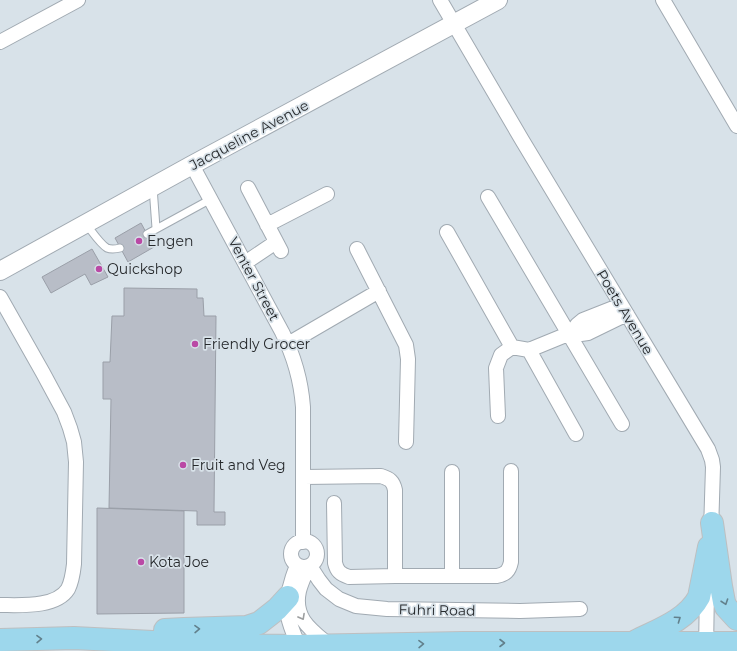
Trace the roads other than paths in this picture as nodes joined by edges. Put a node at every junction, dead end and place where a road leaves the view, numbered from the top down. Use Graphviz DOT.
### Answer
graph roads {
  1 [pos="78,0"];
  2 [pos="440,0"];
  3 [pos="498,0"];
  4 [pos="663,0"];
  5 [pos="454,24"];
  6 [pos="0,42"];
  7 [pos="737,126"];
  8 [pos="192,165"];
  9 [pos="153,186"];
  10 [pos="248,188"];
  11 [pos="327,194"];
  12 [pos="488,197"];
  13 [pos="211,199"];
  14 [pos="86,223"];
  15 [pos="268,225"];
  16 [pos="156,228"];
  17 [pos="447,232"];
  18 [pos="147,234"];
  19 [pos="120,248"];
  20 [pos="356,249"];
  21 [pos="245,263"];
  22 [pos="0,271"];
  23 [pos="379,291"];
  24 [pos="0,297"];
  25 [pos="624,310"];
  26 [pos="571,333"];
  27 [pos="288,344"];
  28 [pos="512,347"];
  29 [pos="529,350"];
  30 [pos="498,416"];
  31 [pos="622,424"];
  32 [pos="576,434"];
  33 [pos="406,442"];
  34 [pos="511,471"];
  35 [pos="452,472"];
  36 [pos="304,477"];
  37 [pos="334,503"];
  38 [pos="712,523"];
  39 [pos="303,542"];
  40 [pos="710,547"];
  41 [pos="305,566"];
  42 [pos="395,576"];
  43 [pos="452,576"];
  44 [pos="326,589"];
  45 [pos="294,594"];
  46 [pos="0,605"];
  47 [pos="580,610"];
  48 [pos="737,619"];
  49 [pos="74,638"];
  50 [pos="0,640"];
  51 [pos="737,643"];
  52 [pos="631,644"];
  53 [pos="329,645"];
  54 [pos="706,647"];
  55 [pos="304,649"];
  1 -- 6 [label="street"];
  2 -- 5 [label="street, Poets Avenue"];
  3 -- 5 [label="street, Jacqueline Avenue"];
  4 -- 7 [label="street"];
  5 -- 8 [label="street, Jacqueline Avenue"];
  5 -- 25 [label="street, Poets Avenue"];
  8 -- 9 [label="street, Jacqueline Avenue"];
  8 -- 13 [label="street, Venter Street"];
  9 -- 14 [label="street, Jacqueline Avenue"];
  9 -- 16 [label="lane"];
  10 -- 15 [label="street"];
  11 -- 15 [label="street"];
  12 -- 26 [label="street"];
  13 -- 16 [label="lane"];
  13 -- 21 [label="street, Venter Street"];
  14 -- 19 [label="lane"];
  14 -- 22 [label="street, Jacqueline Avenue"];
  15 -- 21 [label="street"];
  16 -- 18 [label="lane"];
  17 -- 28 [label="street"];
  20 -- 23 [label="street"];
  21 -- 27 [label="street, Venter Street"];
  23 -- 27 [label="street"];
  23 -- 33 [label="street"];
  24 -- 46 [label="street"];
  25 -- 26 [label="street"];
  25 -- 38 [label="street, Poets Avenue"];
  26 -- 29 [label="street"];
  26 -- 31 [label="street"];
  27 -- 36 [label="street, Venter Street"];
  28 -- 29 [label="street"];
  28 -- 30 [label="street"];
  29 -- 32 [label="street"];
  34 -- 43 [label="street"];
  35 -- 43 [label="street"];
  36 -- 39 [label="street, Venter Street"];
  36 -- 42 [label="street"];
  37 -- 42 [label="street"];
  38 -- 40 [label="street, Poets Avenue"];
  38 -- 48 [label="main road, one-way"];
  39 -- 41 [label="street"];
  39 -- 41 [label="street"];
  52 -- 40 [label="main road, one-way"];
  40 -- 54 [label="street, Poets Avenue"];
  41 -- 44 [label="street, Fuhri Road"];
  41 -- 45 [label="street"];
  42 -- 43 [label="street"];
  44 -- 45 [label="street"];
  44 -- 47 [label="street, Fuhri Road"];
  49 -- 45 [label="main road, one-way"];
  45 -- 53 [label="street, one-way"];
  45 -- 55 [label="street"];
  50 -- 49 [label="main road, one-way"];
  49 -- 55 [label="main road"];
  51 -- 54 [label="main road"];
  53 -- 52 [label="main road, one-way"];
  52 -- 54 [label="main road"];
  53 -- 55 [label="main road"];
}
